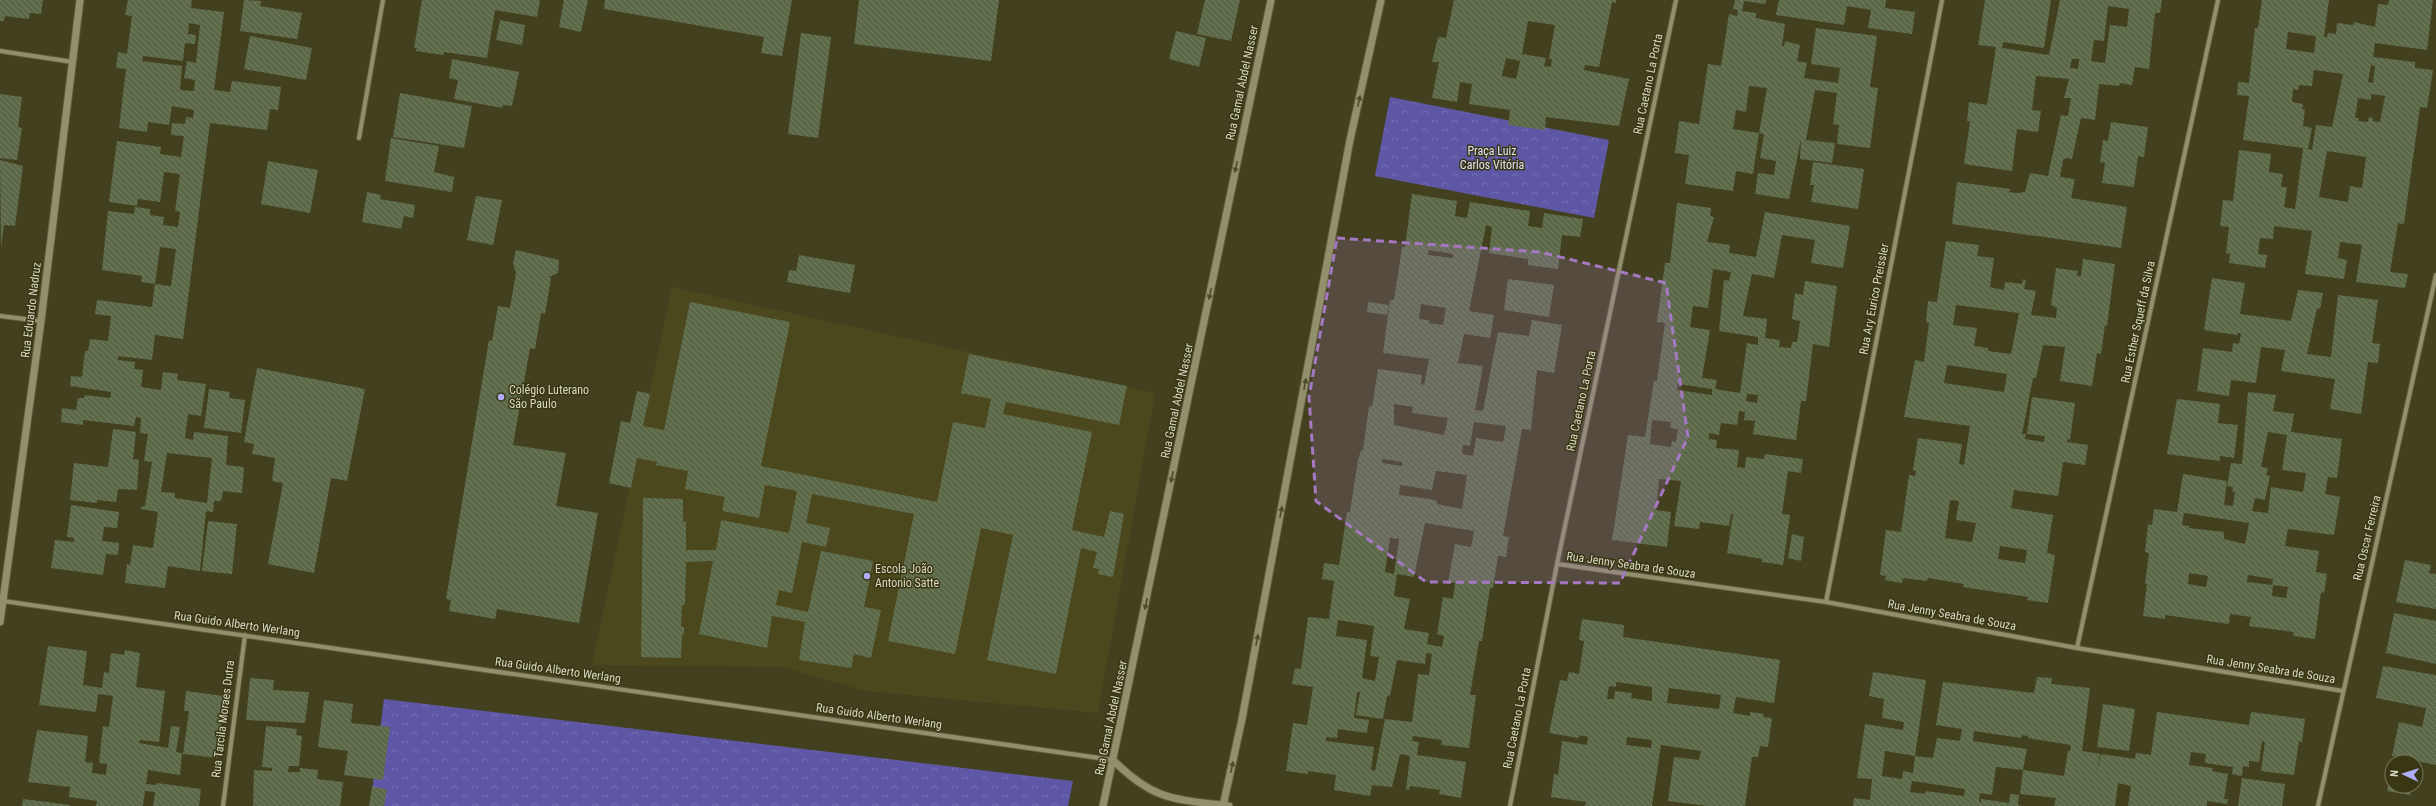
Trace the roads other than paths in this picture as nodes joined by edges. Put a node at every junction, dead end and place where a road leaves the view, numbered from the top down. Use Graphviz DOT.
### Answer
graph roads {
  1 [pos="80,0"];
  2 [pos="383,0"];
  3 [pos="1271,0"];
  4 [pos="1381,0"];
  5 [pos="1676,0"];
  6 [pos="1942,0"];
  7 [pos="2218,0"];
  8 [pos="0,51"];
  9 [pos="73,62"];
  10 [pos="359,138"];
  11 [pos="2436,275"];
  12 [pos="0,316"];
  13 [pos="41,322"];
  14 [pos="1556,564"];
  15 [pos="1,601"];
  16 [pos="1826,602"];
  17 [pos="0,622"];
  18 [pos="245,635"];
  19 [pos="2077,648"];
  20 [pos="2342,691"];
  21 [pos="1113,760"];
  22 [pos="223,806"];
  23 [pos="1103,806"];
  24 [pos="1225,806"];
  25 [pos="1510,806"];
  26 [pos="2318,806"];
  1 -- 9 [label="street, Rua Eduardo Nadruz"];
  2 -- 10 [label="street"];
  3 -- 21 [label="street, Rua Gamal Abdel Nasser, one-way"];
  24 -- 4 [label="street, one-way"];
  5 -- 14 [label="street, Rua Caetano La Porta"];
  6 -- 16 [label="street, Rua Ary Eurico Preissler"];
  7 -- 19 [label="street, Rua Esther Squeff da Silva"];
  8 -- 9 [label="street"];
  9 -- 13 [label="street, Rua Eduardo Nadruz"];
  11 -- 20 [label="street, Rua Oscar Ferreira"];
  12 -- 13 [label="street"];
  13 -- 15 [label="street, Rua Eduardo Nadruz"];
  14 -- 16 [label="street, Rua Jenny Seabra de Souza"];
  14 -- 25 [label="street, Rua Caetano La Porta"];
  15 -- 17 [label="street, Rua Eduardo Nadruz"];
  15 -- 18 [label="street, Rua Guido Alberto Werlang"];
  16 -- 19 [label="street, Rua Jenny Seabra de Souza"];
  18 -- 21 [label="street, Rua Guido Alberto Werlang"];
  18 -- 22 [label="street, Rua Tarcila Moraes Dutra"];
  19 -- 20 [label="street, Rua Jenny Seabra de Souza"];
  20 -- 26 [label="street, Rua Oscar Ferreira"];
  21 -- 23 [label="street, Rua Gamal Abdel Nasser"];
  21 -- 24 [label="street"];
}
